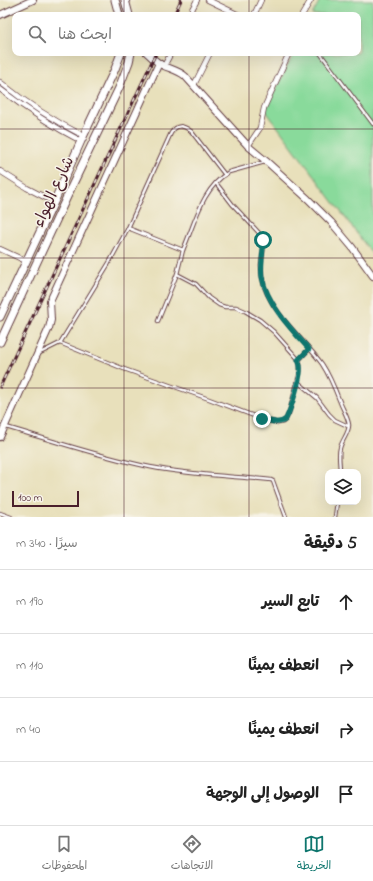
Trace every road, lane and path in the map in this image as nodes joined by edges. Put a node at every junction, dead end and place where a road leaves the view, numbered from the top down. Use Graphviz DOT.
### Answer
graph roads {
  1 [pos="33,0"];
  2 [pos="115,0"];
  3 [pos="125,0"];
  4 [pos="196,0"];
  5 [pos="208,0"];
  6 [pos="261,0"];
  7 [pos="311,0"];
  8 [pos="118,12"];
  9 [pos="128,12"];
  10 [pos="190,12"];
  11 [pos="228,12"];
  12 [pos="255,12"];
  13 [pos="304,12"];
  14 [pos="0,15"];
  15 [pos="120,56"];
  16 [pos="131,56"];
  17 [pos="150,56"];
  18 [pos="168,56"];
  19 [pos="208,56"];
  20 [pos="288,56"];
  21 [pos="322,56"];
  22 [pos="161,65"];
  23 [pos="0,82"];
  24 [pos="194,85"];
  25 [pos="0,89"];
  26 [pos="373,124"];
  27 [pos="82,139"];
  28 [pos="248,146"];
  29 [pos="266,161"];
  30 [pos="0,171"];
  31 [pos="225,174"];
  32 [pos="216,182"];
  33 [pos="54,202"];
  34 [pos="128,228"];
  35 [pos="0,250"];
  36 [pos="184,250"];
  37 [pos="26,261"];
  38 [pos="177,274"];
  39 [pos="373,276"];
  40 [pos="0,317"];
  41 [pos="158,321"];
  42 [pos="0,342"];
  43 [pos="60,343"];
  44 [pos="309,349"];
  45 [pos="37,355"];
  46 [pos="298,360"];
  47 [pos="298,382"];
  48 [pos="5,426"];
  49 [pos="349,426"];
  50 [pos="0,437"];
  51 [pos="340,469"];
  52 [pos="336,505"];
  53 [pos="0,513"];
  54 [pos="11,517"];
  55 [pos="286,517"];
  56 [pos="334,517"];
  1 -- 14 [label="street"];
  2 -- 8 [label="main road"];
  3 -- 9 [label="main road"];
  4 -- 10 [label="street"];
  5 -- 11 [label="street"];
  6 -- 12 [label="street"];
  7 -- 13 [label="street"];
  15 -- 27 [label="main road, شارع الهواء"];
  16 -- 42 [label="main road, شارع الهواء"];
  17 -- 22 [label="street"];
  18 -- 22 [label="street"];
  19 -- 24 [label="street"];
  20 -- 28 [label="street"];
  21 -- 26 [label="lane"];
  22 -- 24 [label="street"];
  22 -- 45 [label="street"];
  23 -- 27 [label="street"];
  24 -- 28 [label="street"];
  25 -- 27 [label="street"];
  27 -- 33 [label="main road, شارع الهواء"];
  28 -- 29 [label="street"];
  29 -- 31 [label="lane"];
  29 -- 39 [label="street"];
  30 -- 33 [label="street"];
  31 -- 32 [label="lane"];
  31 -- 34 [label="lane"];
  32 -- 36 [label="lane"];
  32 -- 44 [label="lane"];
  33 -- 37 [label="main road, شارع الهواء"];
  34 -- 36 [label="lane"];
  34 -- 43 [label="lane"];
  35 -- 37 [label="street"];
  36 -- 38 [label="lane"];
  37 -- 40 [label="main road, شارع الهواء"];
  38 -- 41 [label="lane"];
  38 -- 46 [label="lane"];
  43 -- 45 [label="lane"];
  43 -- 47 [label="lane"];
  44 -- 46 [label="lane"];
  44 -- 49 [label="lane"];
  45 -- 48 [label="street"];
  46 -- 47 [label="lane"];
  47 -- 49 [label="lane"];
  48 -- 50 [label="street"];
  48 -- 55 [label="lane"];
  49 -- 51 [label="lane"];
  52 -- 56 [label="lane"];
  53 -- 54 [label="lane"];
}
